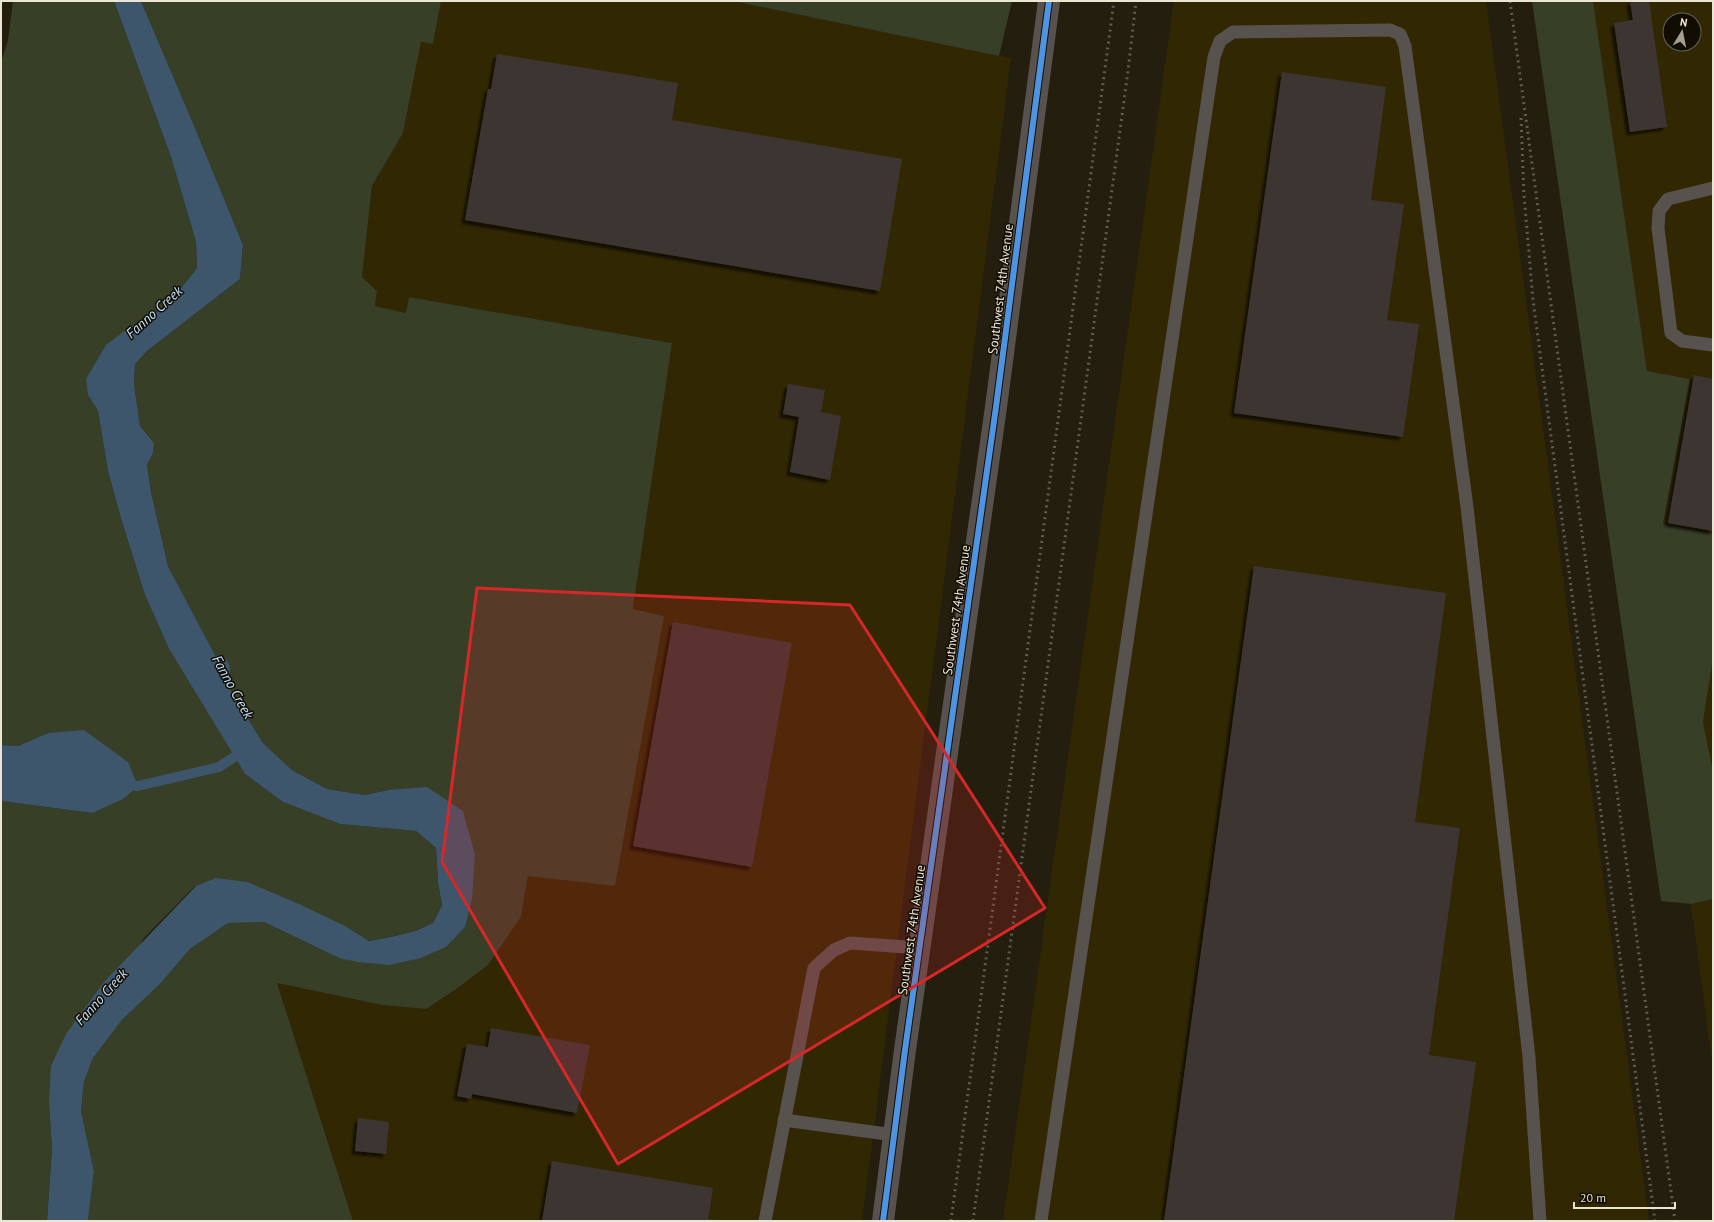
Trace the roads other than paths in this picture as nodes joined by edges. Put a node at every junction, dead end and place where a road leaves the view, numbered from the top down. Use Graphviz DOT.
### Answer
graph roads {
  1 [pos="1049,1"];
  2 [pos="1713,188"];
  3 [pos="1713,345"];
  4 [pos="920,948"];
  5 [pos="784,1120"];
  6 [pos="894,1135"];
  7 [pos="765,1221"];
  8 [pos="883,1221"];
  9 [pos="1041,1221"];
  10 [pos="1540,1221"];
  1 -- 4 [label="street, Southwest 74th Avenue"];
  2 -- 3 [label="lane"];
  4 -- 5 [label="lane"];
  4 -- 6 [label="street, Southwest 74th Avenue"];
  5 -- 6 [label="lane"];
  5 -- 7 [label="lane"];
  6 -- 8 [label="street, Southwest 74th Avenue"];
  9 -- 10 [label="lane"];
}
